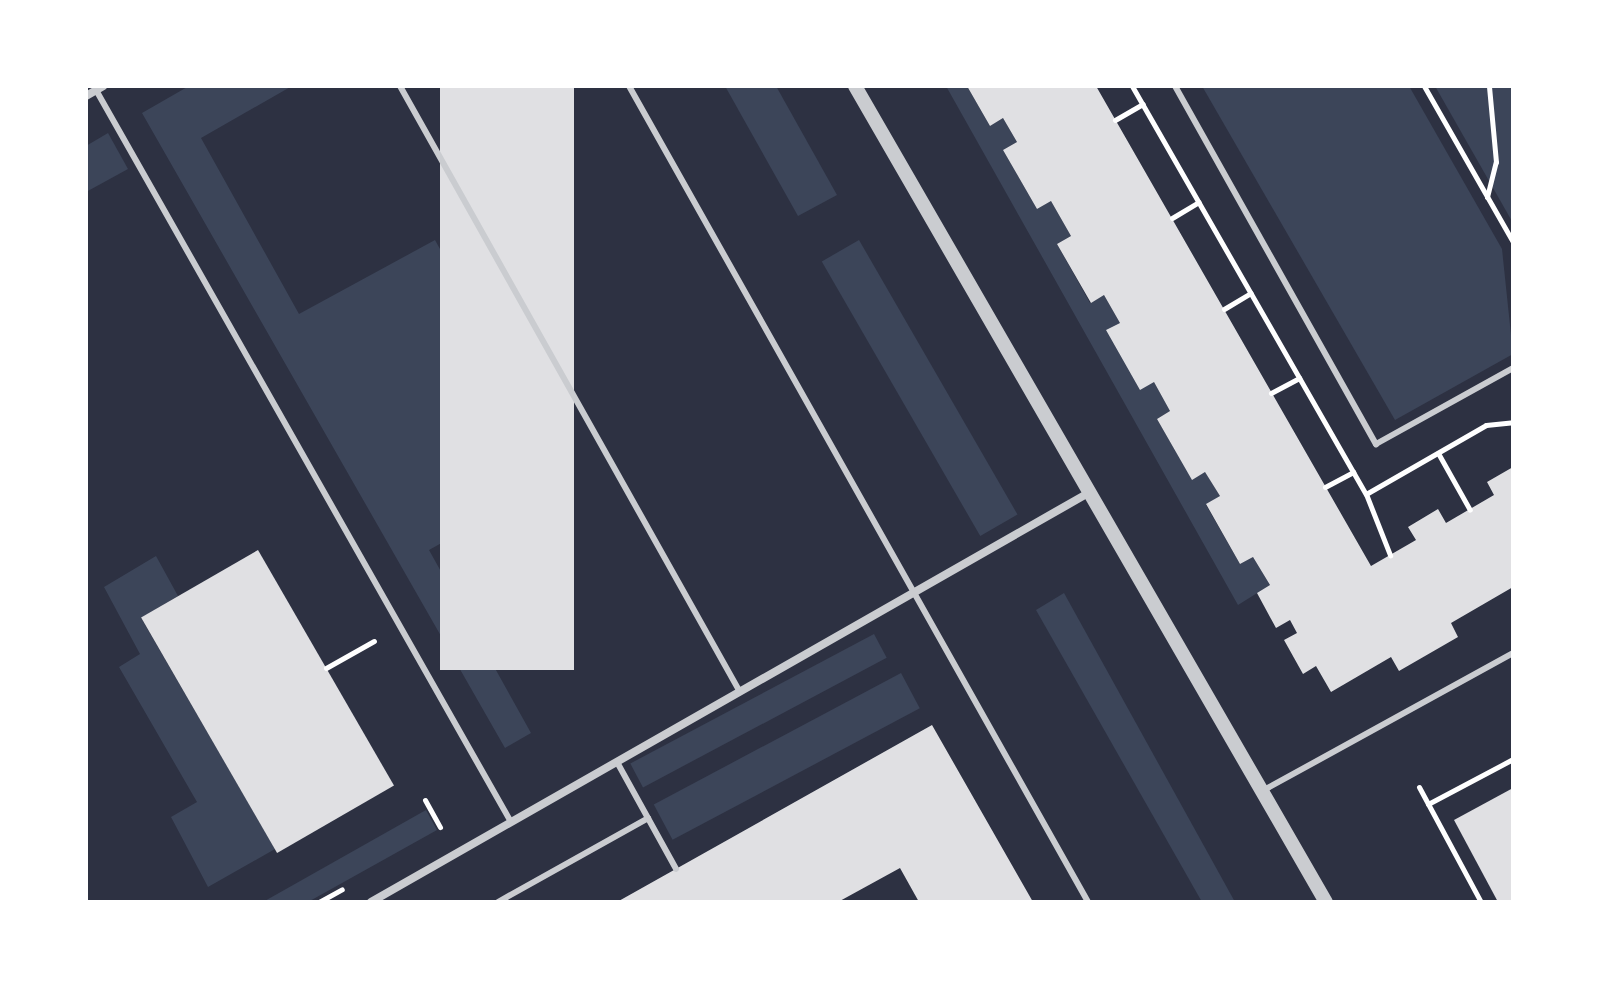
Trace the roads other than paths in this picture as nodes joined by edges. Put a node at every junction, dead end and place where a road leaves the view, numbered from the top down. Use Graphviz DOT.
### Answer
graph roads {
  1 [pos="400,86"];
  2 [pos="629,86"];
  3 [pos="855,86"];
  4 [pos="1175,86"];
  5 [pos="99,88"];
  6 [pos="86,96"];
  7 [pos="1513,368"];
  8 [pos="1091,492"];
  9 [pos="914,593"];
  10 [pos="1513,653"];
  11 [pos="740,692"];
  12 [pos="617,762"];
  13 [pos="1263,791"];
  14 [pos="648,818"];
  15 [pos="511,822"];
  16 [pos="676,869"];
  17 [pos="371,902"];
  18 [pos="498,902"];
  19 [pos="1088,902"];
  20 [pos="1326,902"];
  1 -- 11 [label="lane"];
  2 -- 9 [label="lane"];
  3 -- 8 [label="street"];
  4 -- 7 [label="lane"];
  5 -- 6 [label="street"];
  5 -- 15 [label="lane"];
  8 -- 9 [label="street"];
  8 -- 13 [label="street"];
  9 -- 11 [label="street"];
  9 -- 19 [label="lane"];
  10 -- 13 [label="lane"];
  11 -- 12 [label="street"];
  12 -- 14 [label="lane"];
  12 -- 15 [label="street"];
  13 -- 20 [label="street"];
  14 -- 16 [label="lane"];
  14 -- 18 [label="lane"];
  15 -- 17 [label="street"];
}
